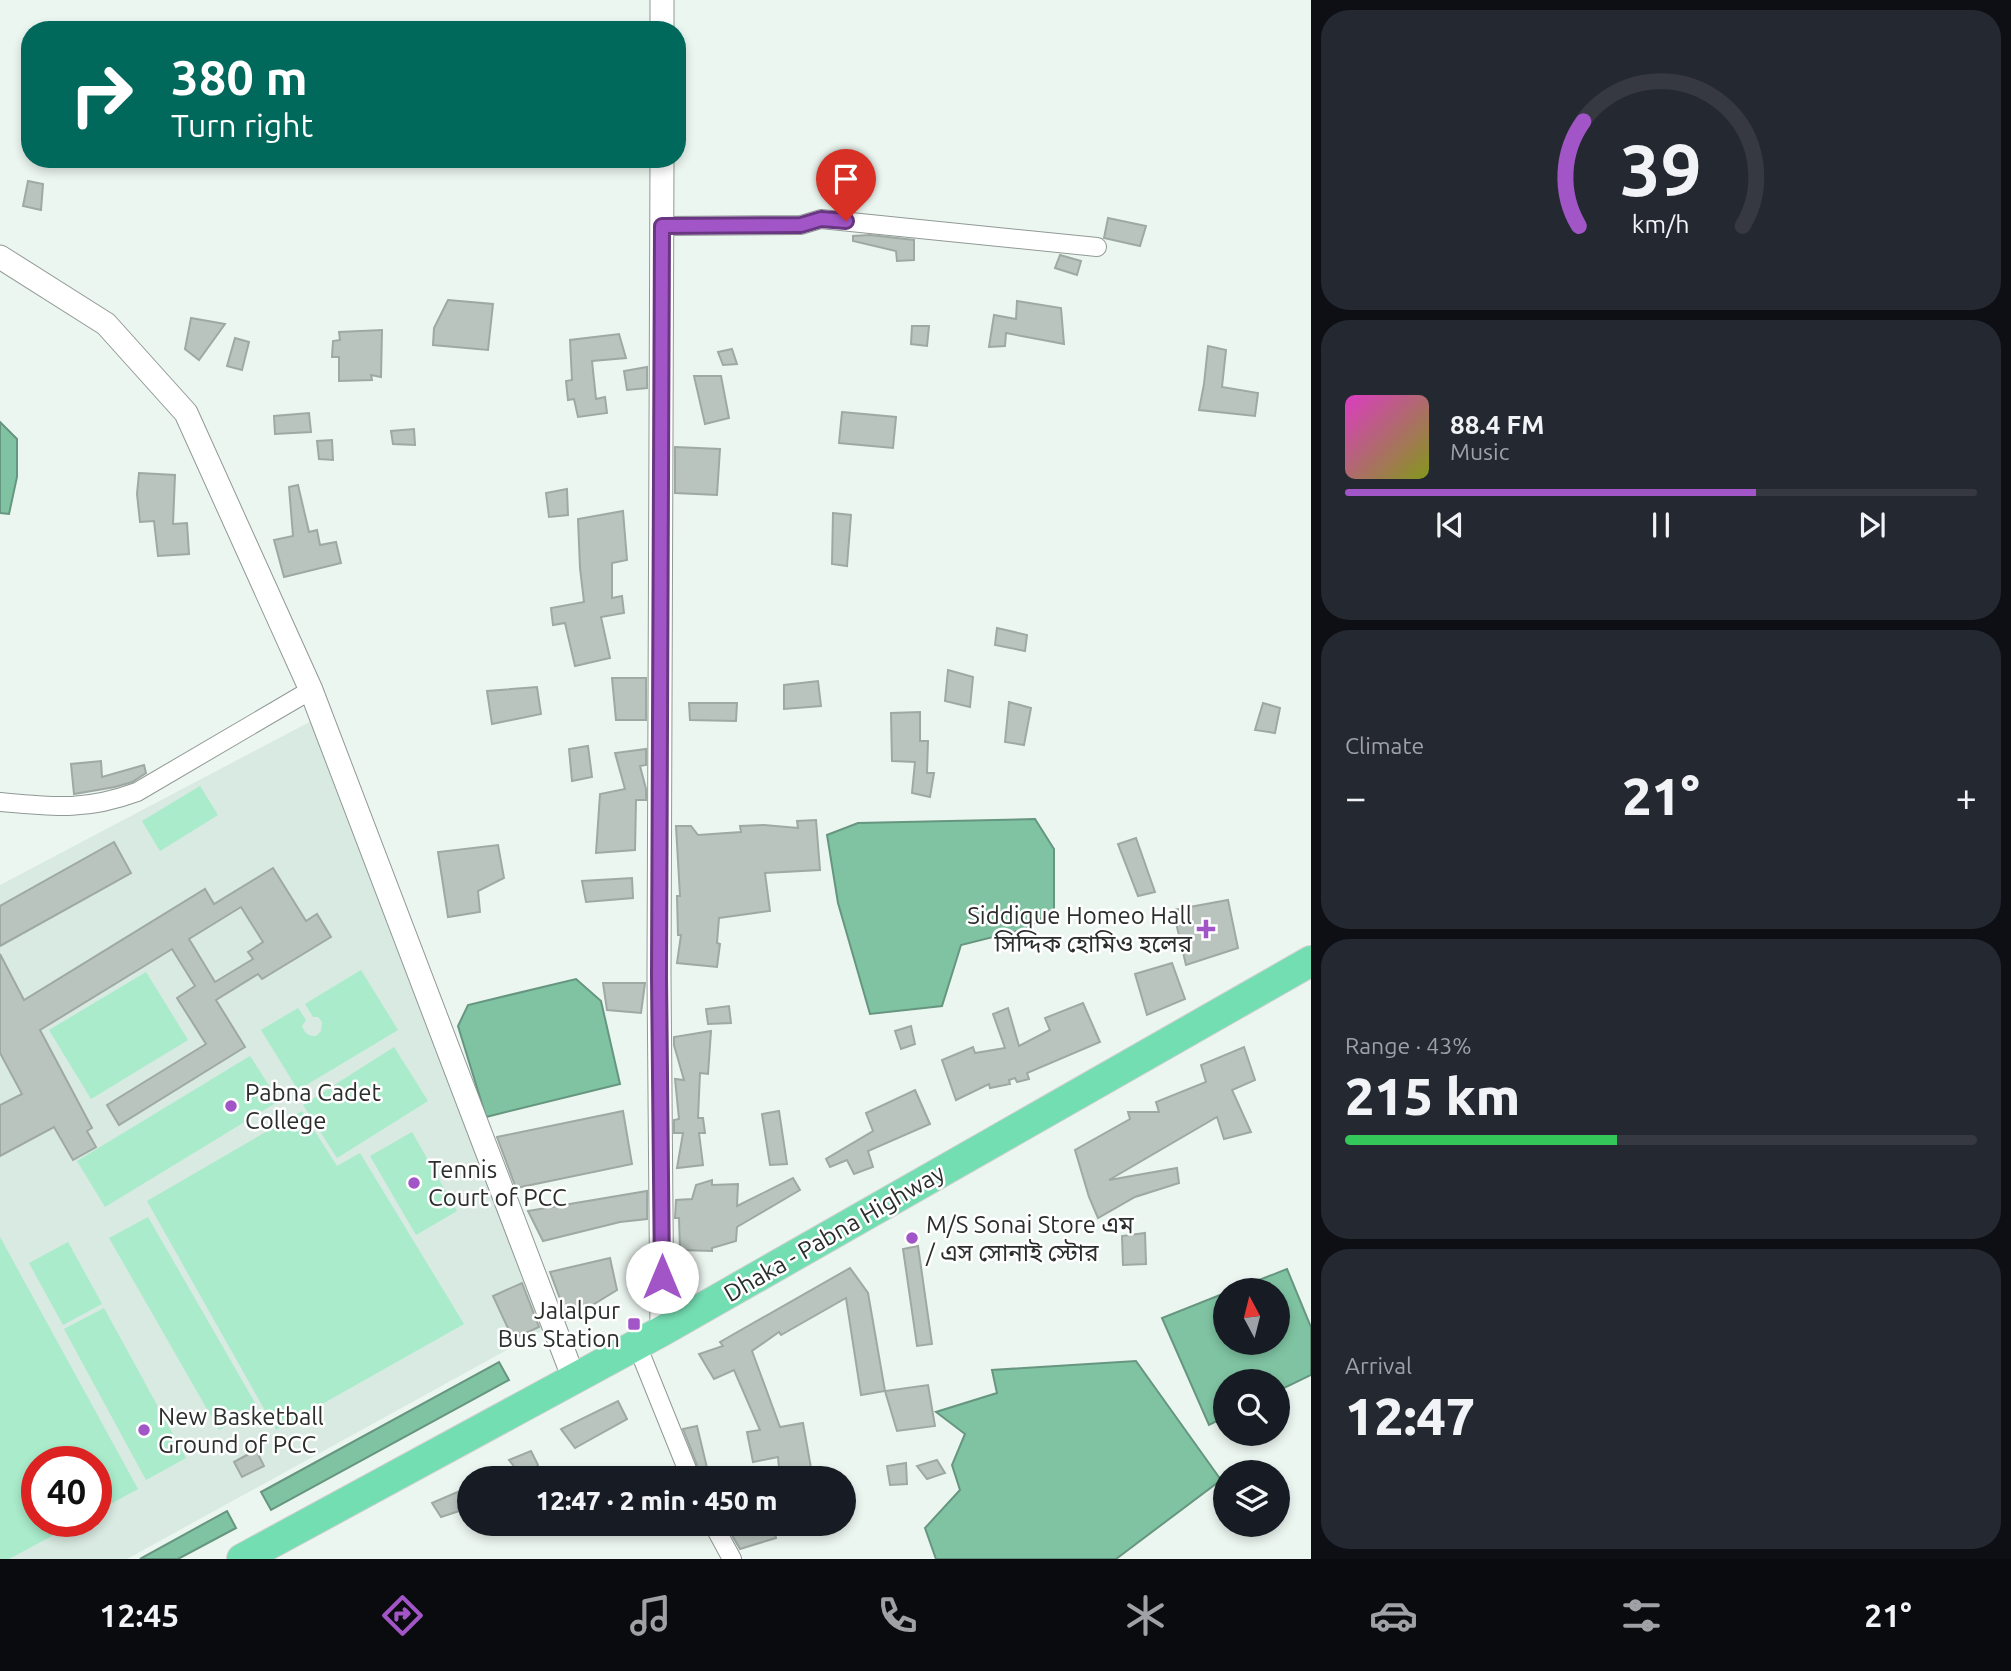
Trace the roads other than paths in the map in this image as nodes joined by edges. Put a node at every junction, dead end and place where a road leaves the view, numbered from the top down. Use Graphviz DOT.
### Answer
graph roads {
  1 [pos="662,0"];
  2 [pos="662,21"];
  3 [pos="662,168"];
  4 [pos="662,226"];
  5 [pos="1097,247"];
  6 [pos="0,257"];
  7 [pos="311,690"];
  8 [pos="0,802"];
  9 [pos="1311,961"];
  10 [pos="650,1338"];
  11 [pos="575,1379"];
  12 [pos="687,1466"];
  13 [pos="720,1536"];
  14 [pos="242,1559"];
  15 [pos="732,1559"];
  1 -- 2 [label="street"];
  3 -- 4 [label="street"];
  4 -- 5 [label="street"];
  4 -- 10 [label="street"];
  6 -- 7 [label="street"];
  7 -- 8 [label="street"];
  7 -- 11 [label="street"];
  9 -- 10 [label="highway, Dhaka - Pabna Highway"];
  10 -- 11 [label="highway, Dhaka - Pabna Highway"];
  10 -- 12 [label="street"];
  11 -- 14 [label="highway, Dhaka - Pabna Highway"];
  13 -- 15 [label="street"];
}
